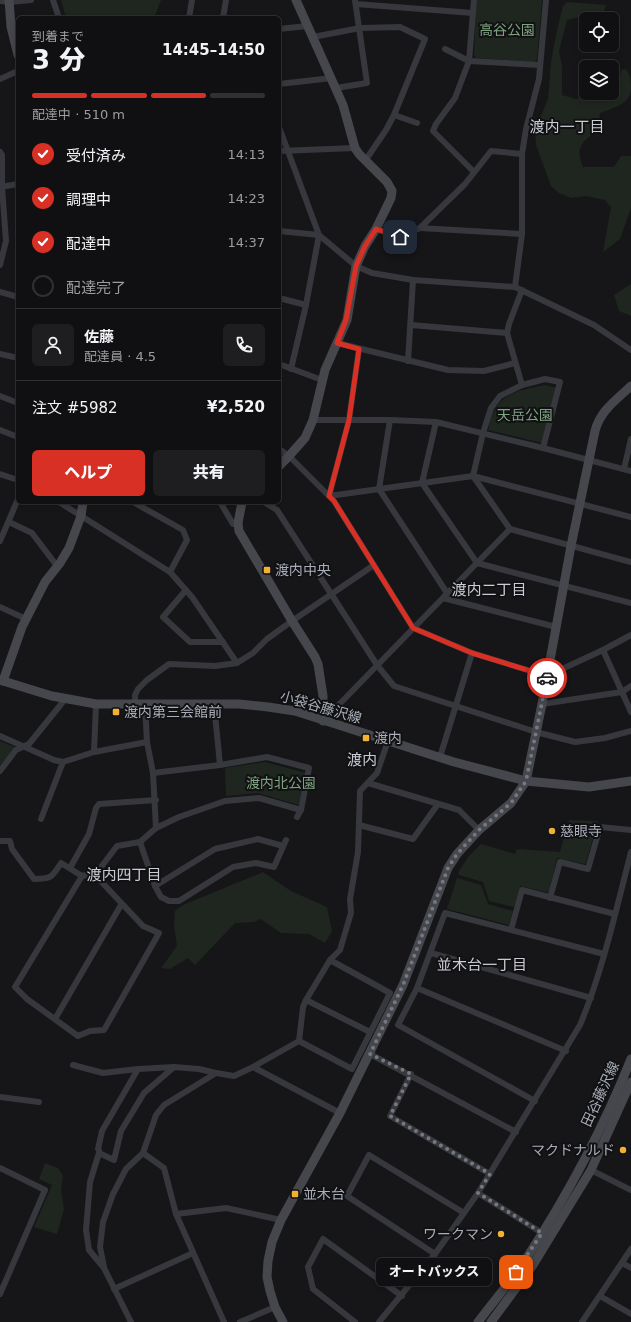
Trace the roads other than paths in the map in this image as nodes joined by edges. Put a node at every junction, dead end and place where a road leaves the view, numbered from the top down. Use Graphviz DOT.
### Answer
graph roads {
  1 [pos="31,0"];
  2 [pos="52,0"];
  3 [pos="192,0"];
  4 [pos="226,0"];
  5 [pos="296,0"];
  6 [pos="474,0"];
  7 [pos="546,0"];
  8 [pos="0,1"];
  9 [pos="10,1"];
  10 [pos="355,2"];
  11 [pos="473,13"];
  12 [pos="58,16"];
  13 [pos="188,16"];
  14 [pos="223,16"];
  15 [pos="307,26"];
  16 [pos="360,28"];
  17 [pos="281,29"];
  18 [pos="313,37"];
  19 [pos="16,47"];
  20 [pos="446,49"];
  21 [pos="469,61"];
  22 [pos="540,65"];
  23 [pos="16,72"];
  24 [pos="332,78"];
  25 [pos="0,79"];
  26 [pos="281,84"];
  27 [pos="336,88"];
  28 [pos="394,115"];
  29 [pos="417,123"];
  30 [pos="281,132"];
  31 [pos="355,148"];
  32 [pos="288,150"];
  33 [pos="281,151"];
  34 [pos="0,152"];
  35 [pos="522,154"];
  36 [pos="365,161"];
  37 [pos="474,172"];
  38 [pos="16,184"];
  39 [pos="1,187"];
  40 [pos="420,228"];
  41 [pos="376,229"];
  42 [pos="281,231"];
  43 [pos="522,234"];
  44 [pos="319,235"];
  45 [pos="0,265"];
  46 [pos="356,266"];
  47 [pos="413,280"];
  48 [pos="515,287"];
  49 [pos="522,290"];
  50 [pos="0,292"];
  51 [pos="16,296"];
  52 [pos="281,299"];
  53 [pos="306,305"];
  54 [pos="411,325"];
  55 [pos="507,333"];
  56 [pos="337,343"];
  57 [pos="359,349"];
  58 [pos="631,350"];
  59 [pos="0,354"];
  60 [pos="16,358"];
  61 [pos="408,361"];
  62 [pos="515,363"];
  63 [pos="281,365"];
  64 [pos="291,369"];
  65 [pos="322,380"];
  66 [pos="522,385"];
  67 [pos="631,386"];
  68 [pos="0,396"];
  69 [pos="16,402"];
  70 [pos="313,420"];
  71 [pos="349,420"];
  72 [pos="390,420"];
  73 [pos="436,422"];
  74 [pos="0,430"];
  75 [pos="483,433"];
  76 [pos="16,436"];
  77 [pos="631,438"];
  78 [pos="543,448"];
  79 [pos="281,450"];
  80 [pos="289,456"];
  81 [pos="588,460"];
  82 [pos="281,464"];
  83 [pos="624,469"];
  84 [pos="631,471"];
  85 [pos="0,474"];
  86 [pos="473,476"];
  87 [pos="16,479"];
  88 [pos="422,484"];
  89 [pos="379,489"];
  90 [pos="329,496"];
  91 [pos="16,504"];
  92 [pos="63,504"];
  93 [pos="83,504"];
  94 [pos="137,504"];
  95 [pos="221,504"];
  96 [pos="242,504"];
  97 [pos="267,504"];
  98 [pos="580,504"];
  99 [pos="81,516"];
  100 [pos="631,516"];
  101 [pos="9,522"];
  102 [pos="238,523"];
  103 [pos="510,529"];
  104 [pos="0,541"];
  105 [pos="571,546"];
  106 [pos="631,562"];
  107 [pos="476,563"];
  108 [pos="57,566"];
  109 [pos="374,566"];
  110 [pos="170,572"];
  111 [pos="564,586"];
  112 [pos="186,590"];
  113 [pos="331,593"];
  114 [pos="445,595"];
  115 [pos="631,603"];
  116 [pos="0,607"];
  117 [pos="26,619"];
  118 [pos="292,621"];
  119 [pos="556,627"];
  120 [pos="413,628"];
  121 [pos="631,635"];
  122 [pos="223,642"];
  123 [pos="604,650"];
  124 [pos="472,653"];
  125 [pos="237,663"];
  126 [pos="377,665"];
  127 [pos="547,676"];
  128 [pos="2,680"];
  129 [pos="631,686"];
  130 [pos="622,692"];
  131 [pos="66,698"];
  132 [pos="96,704"];
  133 [pos="214,704"];
  134 [pos="542,704"];
  135 [pos="140,705"];
  136 [pos="456,706"];
  137 [pos="631,712"];
  138 [pos="323,720"];
  139 [pos="631,731"];
  140 [pos="536,732"];
  141 [pos="0,736"];
  142 [pos="388,741"];
  143 [pos="147,742"];
  144 [pos="23,746"];
  145 [pos="94,752"];
  146 [pos="440,757"];
  147 [pos="63,762"];
  148 [pos="220,765"];
  149 [pos="0,771"];
  150 [pos="153,773"];
  151 [pos="526,781"];
  152 [pos="631,781"];
  153 [pos="368,783"];
  154 [pos="156,800"];
  155 [pos="438,804"];
  156 [pos="301,810"];
  157 [pos="297,817"];
  158 [pos="42,819"];
  159 [pos="359,825"];
  160 [pos="156,828"];
  161 [pos="479,830"];
  162 [pos="631,830"];
  163 [pos="0,841"];
  164 [pos="140,842"];
  165 [pos="631,852"];
  166 [pos="70,868"];
  167 [pos="95,875"];
  168 [pos="82,876"];
  169 [pos="155,886"];
  170 [pos="550,898"];
  171 [pos="122,905"];
  172 [pos="615,914"];
  173 [pos="511,930"];
  174 [pos="431,953"];
  175 [pos="604,954"];
  176 [pos="330,960"];
  177 [pos="416,988"];
  178 [pos="591,998"];
  179 [pos="306,1000"];
  180 [pos="55,1018"];
  181 [pos="370,1032"];
  182 [pos="299,1040"];
  183 [pos="566,1051"];
  184 [pos="370,1054"];
  185 [pos="631,1059"];
  186 [pos="73,1065"];
  187 [pos="174,1067"];
  188 [pos="253,1067"];
  189 [pos="138,1068"];
  190 [pos="216,1073"];
  191 [pos="411,1074"];
  192 [pos="631,1082"];
  193 [pos="0,1097"];
  194 [pos="535,1101"];
  195 [pos="39,1102"];
  196 [pos="340,1113"];
  197 [pos="516,1132"];
  198 [pos="142,1152"];
  199 [pos="99,1153"];
  200 [pos="0,1169"];
  201 [pos="591,1170"];
  202 [pos="490,1174"];
  203 [pos="631,1190"];
  204 [pos="478,1193"];
  205 [pos="464,1213"];
  206 [pos="176,1214"];
  207 [pos="281,1220"];
  208 [pos="542,1233"];
  209 [pos="631,1249"];
  210 [pos="193,1253"];
  211 [pos="435,1254"];
  212 [pos="622,1263"];
  213 [pos="104,1268"];
  214 [pos="631,1268"];
  215 [pos="3,1280"];
  216 [pos="114,1289"];
  217 [pos="0,1294"];
  218 [pos="402,1296"];
  219 [pos="600,1296"];
  220 [pos="275,1307"];
  221 [pos="631,1314"];
  222 [pos="131,1322"];
  223 [pos="224,1322"];
  224 [pos="240,1322"];
  225 [pos="284,1322"];
  226 [pos="354,1322"];
  227 [pos="379,1322"];
  228 [pos="478,1322"];
  229 [pos="491,1322"];
  230 [pos="582,1322"];
  1 -- 9 [label="street"];
  2 -- 12 [label="street"];
  3 -- 13 [label="street"];
  4 -- 14 [label="street"];
  5 -- 15 [label="street"];
  6 -- 11 [label="street"];
  7 -- 22 [label="street"];
  8 -- 9 [label="street"];
  9 -- 19 [label="street"];
  10 -- 11 [label="street"];
  10 -- 16 [label="street"];
  11 -- 21 [label="street"];
  15 -- 17 [label="street"];
  15 -- 18 [label="street"];
  16 -- 18 [label="street"];
  16 -- 27 [label="street"];
  16 -- 28 [label="street"];
  18 -- 24 [label="street"];
  20 -- 21 [label="street"];
  21 -- 22 [label="street"];
  21 -- 37 [label="street"];
  22 -- 35 [label="street"];
  23 -- 25 [label="street"];
  24 -- 26 [label="street"];
  24 -- 27 [label="street"];
  27 -- 31 [label="street"];
  28 -- 29 [label="street"];
  28 -- 36 [label="street"];
  30 -- 32 [label="street"];
  31 -- 32 [label="street"];
  31 -- 36 [label="street"];
  32 -- 33 [label="street"];
  32 -- 44 [label="street"];
  34 -- 39 [label="street"];
  35 -- 37 [label="street"];
  35 -- 43 [label="street"];
  36 -- 41 [label="street"];
  37 -- 40 [label="street"];
  38 -- 39 [label="street"];
  39 -- 45 [label="street"];
  40 -- 41 [label="street"];
  40 -- 43 [label="street"];
  41 -- 46 [label="street"];
  42 -- 44 [label="street"];
  43 -- 48 [label="street"];
  44 -- 46 [label="street"];
  44 -- 53 [label="street"];
  46 -- 47 [label="street"];
  46 -- 56 [label="street"];
  47 -- 48 [label="street"];
  47 -- 54 [label="street"];
  48 -- 49 [label="street"];
  49 -- 55 [label="street"];
  49 -- 58 [label="street"];
  50 -- 51 [label="street"];
  52 -- 53 [label="street"];
  53 -- 64 [label="street"];
  54 -- 55 [label="street"];
  54 -- 61 [label="street"];
  55 -- 62 [label="street"];
  56 -- 57 [label="street"];
  56 -- 65 [label="street"];
  57 -- 61 [label="street"];
  57 -- 71 [label="street"];
  59 -- 60 [label="street"];
  61 -- 62 [label="street"];
  62 -- 66 [label="street"];
  63 -- 64 [label="street"];
  64 -- 65 [label="street"];
  65 -- 70 [label="street"];
  66 -- 75 [label="street"];
  66 -- 78 [label="street"];
  67 -- 81 [label="street"];
  68 -- 69 [label="street"];
  70 -- 71 [label="street"];
  70 -- 80 [label="street"];
  71 -- 72 [label="street"];
  71 -- 90 [label="street"];
  72 -- 73 [label="street"];
  72 -- 89 [label="street"];
  73 -- 75 [label="street"];
  73 -- 88 [label="street"];
  74 -- 76 [label="street"];
  75 -- 78 [label="street"];
  75 -- 86 [label="street"];
  77 -- 83 [label="street"];
  78 -- 81 [label="street"];
  79 -- 80 [label="street"];
  80 -- 82 [label="street"];
  80 -- 90 [label="street"];
  81 -- 83 [label="street"];
  81 -- 98 [label="street"];
  83 -- 84 [label="street"];
  85 -- 87 [label="street"];
  86 -- 88 [label="street"];
  86 -- 98 [label="street"];
  86 -- 103 [label="street"];
  88 -- 89 [label="street"];
  88 -- 107 [label="street"];
  89 -- 90 [label="street"];
  89 -- 114 [label="street"];
  90 -- 109 [label="street"];
  91 -- 101 [label="street"];
  92 -- 99 [label="street"];
  93 -- 99 [label="street"];
  94 -- 110 [label="street"];
  95 -- 102 [label="street"];
  96 -- 102 [label="street"];
  97 -- 113 [label="street"];
  98 -- 100 [label="street"];
  98 -- 105 [label="street"];
  99 -- 108 [label="street"];
  99 -- 110 [label="street"];
  101 -- 104 [label="street"];
  101 -- 108 [label="street"];
  102 -- 118 [label="street"];
  103 -- 105 [label="street"];
  103 -- 107 [label="street"];
  105 -- 106 [label="street"];
  105 -- 111 [label="street"];
  107 -- 111 [label="street"];
  107 -- 114 [label="street"];
  108 -- 117 [label="street"];
  109 -- 113 [label="street"];
  109 -- 120 [label="street"];
  110 -- 112 [label="street"];
  111 -- 115 [label="street"];
  111 -- 119 [label="street"];
  112 -- 122 [label="street"];
  112 -- 122 [label="street"];
  113 -- 118 [label="street"];
  113 -- 126 [label="street"];
  114 -- 119 [label="street"];
  114 -- 120 [label="street"];
  116 -- 117 [label="street"];
  117 -- 128 [label="street"];
  118 -- 125 [label="street"];
  118 -- 138 [label="street"];
  119 -- 127 [label="street"];
  120 -- 124 [label="street"];
  120 -- 126 [label="street"];
  121 -- 123 [label="street"];
  122 -- 125 [label="street"];
  123 -- 127 [label="street"];
  123 -- 130 [label="street"];
  124 -- 127 [label="street"];
  124 -- 136 [label="street"];
  125 -- 135 [label="street"];
  126 -- 136 [label="street"];
  126 -- 138 [label="street"];
  127 -- 134 [label="street"];
  128 -- 131 [label="street, 小袋谷藤沢線"];
  129 -- 130 [label="street"];
  130 -- 134 [label="street"];
  130 -- 137 [label="street"];
  131 -- 132 [label="street, 小袋谷藤沢線"];
  131 -- 144 [label="street"];
  132 -- 135 [label="street, 小袋谷藤沢線"];
  132 -- 145 [label="street"];
  133 -- 135 [label="street, 小袋谷藤沢線"];
  133 -- 138 [label="street, 小袋谷藤沢線"];
  133 -- 148 [label="street"];
  134 -- 140 [label="street"];
  135 -- 143 [label="street"];
  136 -- 140 [label="street"];
  136 -- 146 [label="street"];
  138 -- 142 [label="street, 小袋谷藤沢線"];
  139 -- 140 [label="street"];
  140 -- 151 [label="street"];
  141 -- 144 [label="street"];
  142 -- 146 [label="street, 小袋谷藤沢線"];
  142 -- 153 [label="street"];
  143 -- 145 [label="street"];
  143 -- 150 [label="street"];
  144 -- 147 [label="street"];
  144 -- 149 [label="street"];
  145 -- 147 [label="street"];
  146 -- 151 [label="street, 小袋谷藤沢線"];
  147 -- 158 [label="street"];
  148 -- 150 [label="street"];
  148 -- 156 [label="street"];
  150 -- 154 [label="street"];
  151 -- 152 [label="street, 小袋谷藤沢線"];
  151 -- 161 [label="street"];
  153 -- 155 [label="street"];
  153 -- 159 [label="street"];
  154 -- 160 [label="street"];
  154 -- 166 [label="street"];
  155 -- 159 [label="street"];
  155 -- 161 [label="street"];
  156 -- 157 [label="street"];
  156 -- 160 [label="street"];
  159 -- 176 [label="street"];
  160 -- 164 [label="street"];
  161 -- 184 [label="street"];
  162 -- 170 [label="street"];
  163 -- 166 [label="street"];
  164 -- 167 [label="street"];
  164 -- 169 [label="street"];
  165 -- 172 [label="street"];
  166 -- 168 [label="street"];
  167 -- 168 [label="street"];
  167 -- 171 [label="street"];
  168 -- 180 [label="street"];
  169 -- 169 [label="street"];
  170 -- 172 [label="street"];
  170 -- 173 [label="street"];
  171 -- 180 [label="street"];
  171 -- 180 [label="street"];
  172 -- 175 [label="street"];
  173 -- 174 [label="street"];
  173 -- 175 [label="street"];
  174 -- 177 [label="street"];
  174 -- 178 [label="street"];
  175 -- 178 [label="street"];
  176 -- 179 [label="street"];
  176 -- 181 [label="street"];
  177 -- 183 [label="street"];
  177 -- 194 [label="street"];
  178 -- 183 [label="street"];
  179 -- 181 [label="street"];
  179 -- 182 [label="street"];
  181 -- 182 [label="street"];
  182 -- 188 [label="street"];
  183 -- 194 [label="street"];
  184 -- 191 [label="street"];
  184 -- 196 [label="street"];
  185 -- 208 [label="street, 田谷藤沢線"];
  186 -- 189 [label="street"];
  187 -- 189 [label="street"];
  187 -- 190 [label="street"];
  187 -- 199 [label="street"];
  188 -- 190 [label="street"];
  188 -- 196 [label="street"];
  189 -- 199 [label="street"];
  190 -- 198 [label="street"];
  191 -- 197 [label="street"];
  191 -- 202 [label="street"];
  192 -- 201 [label="street, 田谷藤沢線"];
  193 -- 195 [label="street"];
  194 -- 197 [label="street"];
  196 -- 207 [label="street"];
  197 -- 202 [label="street"];
  198 -- 206 [label="street"];
  198 -- 213 [label="street"];
  199 -- 213 [label="street"];
  200 -- 215 [label="street"];
  201 -- 203 [label="street"];
  201 -- 229 [label="street, 田谷藤沢線"];
  202 -- 204 [label="street"];
  204 -- 205 [label="street"];
  204 -- 208 [label="street"];
  205 -- 211 [label="street"];
  205 -- 211 [label="street"];
  206 -- 207 [label="street"];
  206 -- 210 [label="street"];
  207 -- 220 [label="street"];
  208 -- 228 [label="street, 田谷藤沢線"];
  209 -- 212 [label="street"];
  210 -- 216 [label="street"];
  210 -- 223 [label="street"];
  211 -- 218 [label="street"];
  212 -- 214 [label="street"];
  212 -- 219 [label="street"];
  213 -- 216 [label="street"];
  215 -- 217 [label="street"];
  216 -- 222 [label="street"];
  218 -- 226 [label="street"];
  218 -- 227 [label="street"];
  219 -- 221 [label="street"];
  219 -- 230 [label="street"];
  220 -- 224 [label="street"];
  220 -- 225 [label="street"];
}
